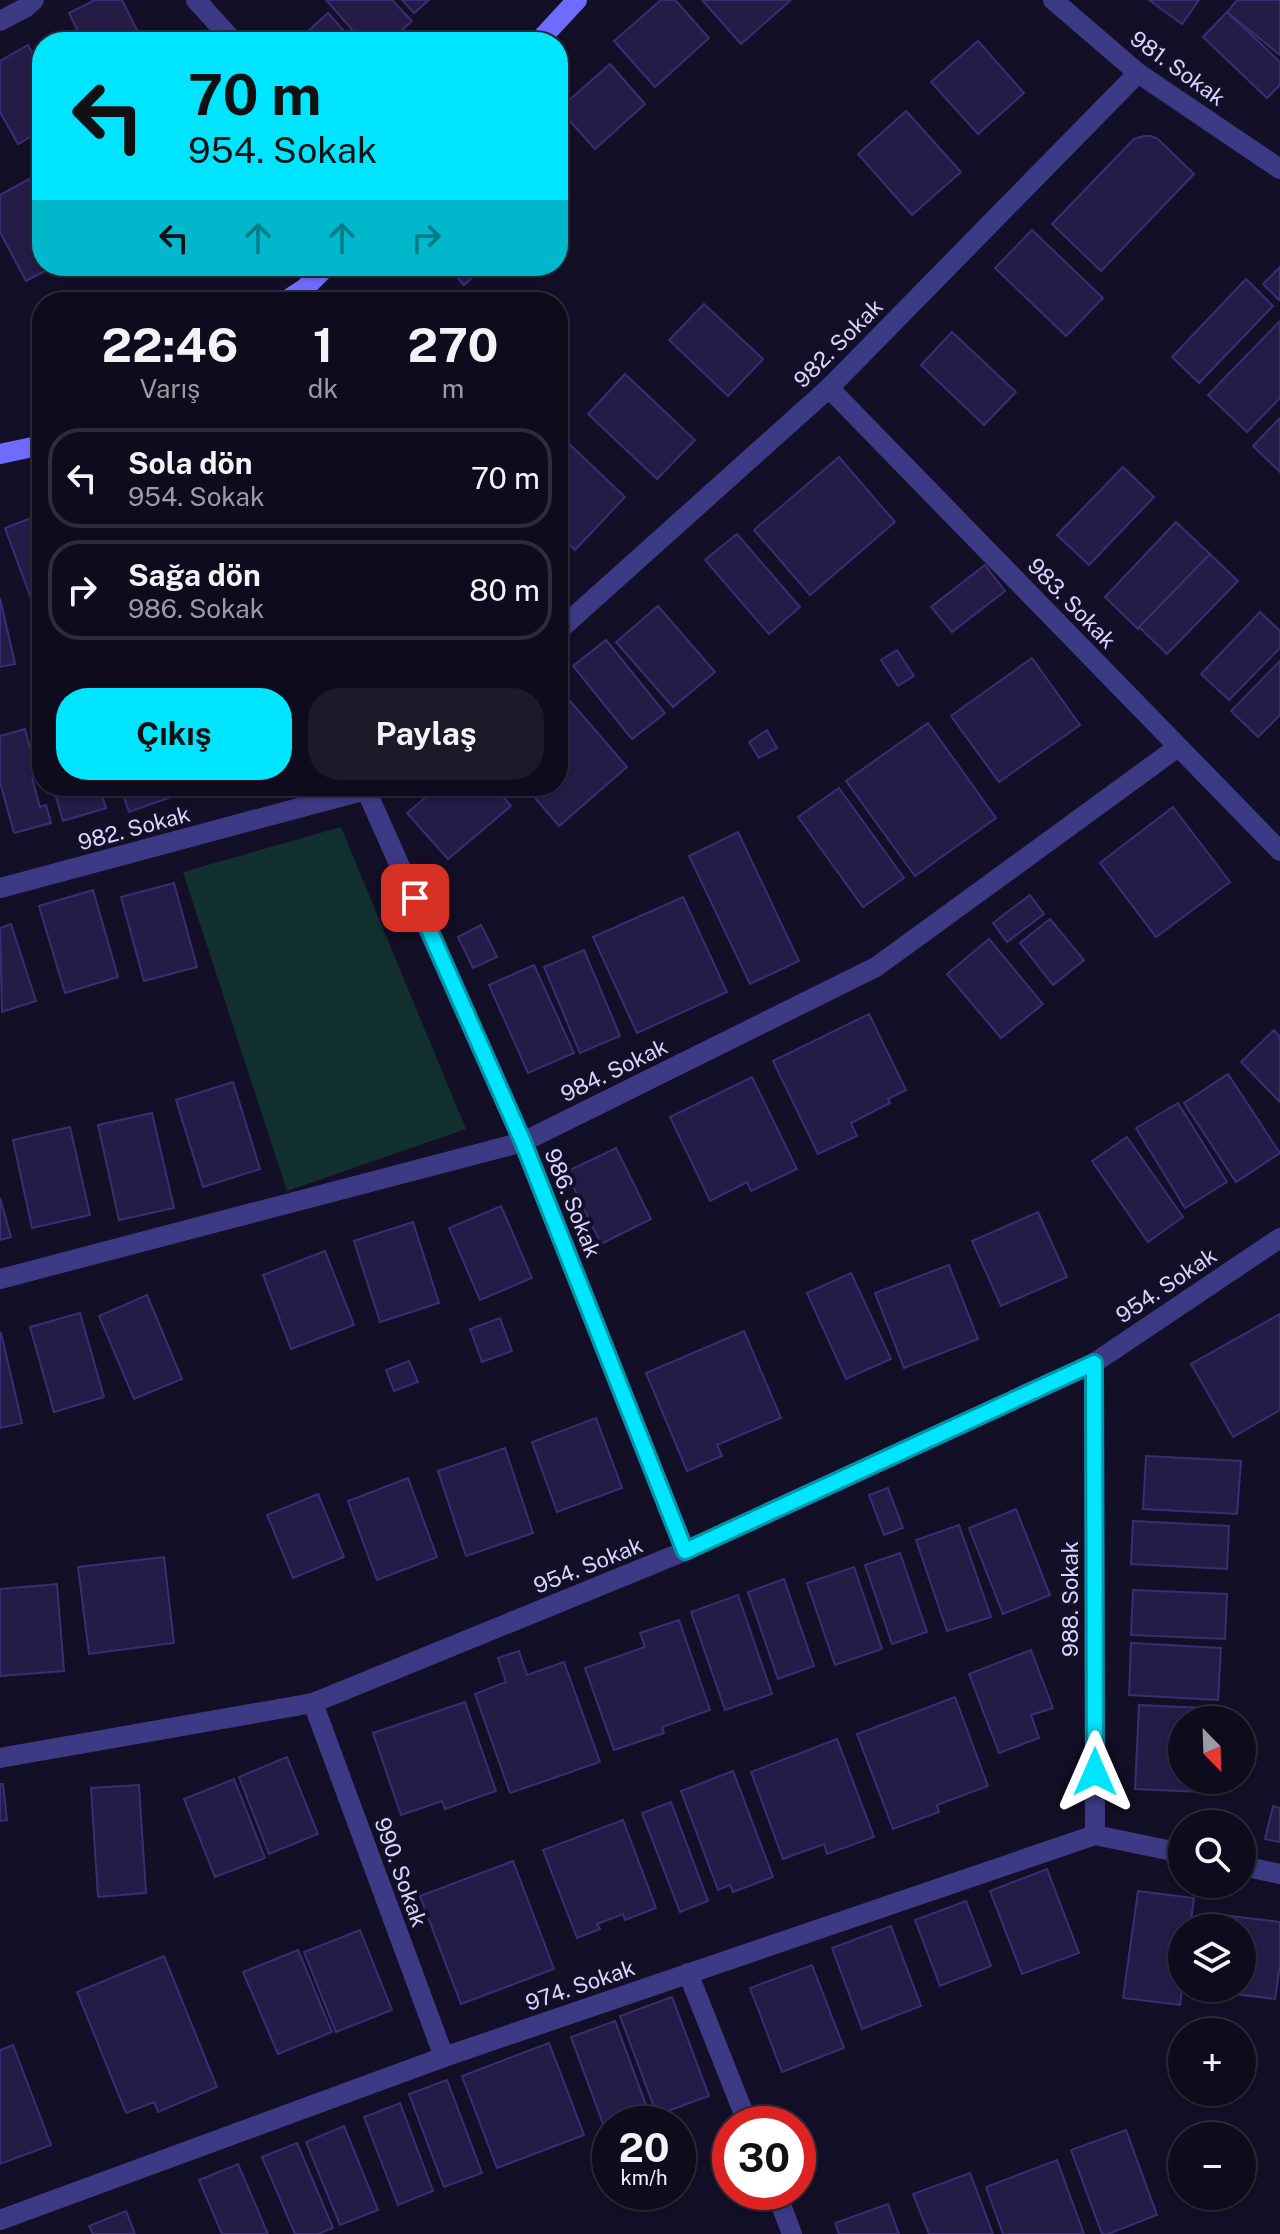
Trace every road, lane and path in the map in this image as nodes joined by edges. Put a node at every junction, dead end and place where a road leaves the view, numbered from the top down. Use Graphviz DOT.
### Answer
graph roads {
  1 [pos="34,0"];
  2 [pos="196,0"];
  3 [pos="577,0"];
  4 [pos="1053,0"];
  5 [pos="0,21"];
  6 [pos="225,32"];
  7 [pos="547,32"];
  8 [pos="1138,73"];
  9 [pos="1280,169"];
  10 [pos="829,388"];
  11 [pos="32,447"];
  12 [pos="0,454"];
  13 [pos="568,622"];
  14 [pos="1178,747"];
  15 [pos="339,796"];
  16 [pos="372,796"];
  17 [pos="1280,851"];
  18 [pos="0,888"];
  19 [pos="523,1142"];
  20 [pos="1280,1238"];
  21 [pos="0,1279"];
  22 [pos="1094,1363"];
  23 [pos="685,1551"];
  24 [pos="313,1703"];
  25 [pos="0,1758"];
  26 [pos="1095,1835"];
  27 [pos="1168,1850"];
  28 [pos="1256,1869"];
  29 [pos="1280,1874"];
  30 [pos="688,1973"];
  31 [pos="444,2057"];
  32 [pos="741,2106"];
  33 [pos="783,2210"];
  34 [pos="0,2220"];
  35 [pos="792,2234"];
  1 -- 5 [label="street"];
  2 -- 6 [label="street"];
  3 -- 7 [label="main road"];
  4 -- 8 [label="street, 981. Sokak"];
  8 -- 9 [label="street, 981. Sokak"];
  8 -- 10 [label="street, 982. Sokak"];
  10 -- 13 [label="street, 982. Sokak"];
  10 -- 14 [label="street, 983. Sokak"];
  11 -- 12 [label="main road"];
  14 -- 17 [label="street, 983. Sokak"];
  14 -- 19 [label="street, 984. Sokak"];
  15 -- 18 [label="street, 982. Sokak"];
  16 -- 19 [label="street, 986. Sokak"];
  19 -- 21 [label="street, 984. Sokak"];
  19 -- 23 [label="street, 986. Sokak"];
  20 -- 22 [label="street, 954. Sokak"];
  22 -- 23 [label="street, 954. Sokak"];
  22 -- 26 [label="street, 988. Sokak"];
  23 -- 24 [label="street, 954. Sokak"];
  24 -- 25 [label="street, 954. Sokak"];
  24 -- 31 [label="street, 990. Sokak"];
  26 -- 27 [label="street"];
  26 -- 30 [label="street, 974. Sokak"];
  28 -- 29 [label="street"];
  30 -- 31 [label="street, 974. Sokak"];
  30 -- 32 [label="street"];
  31 -- 34 [label="street, 974. Sokak"];
  33 -- 35 [label="street"];
}
